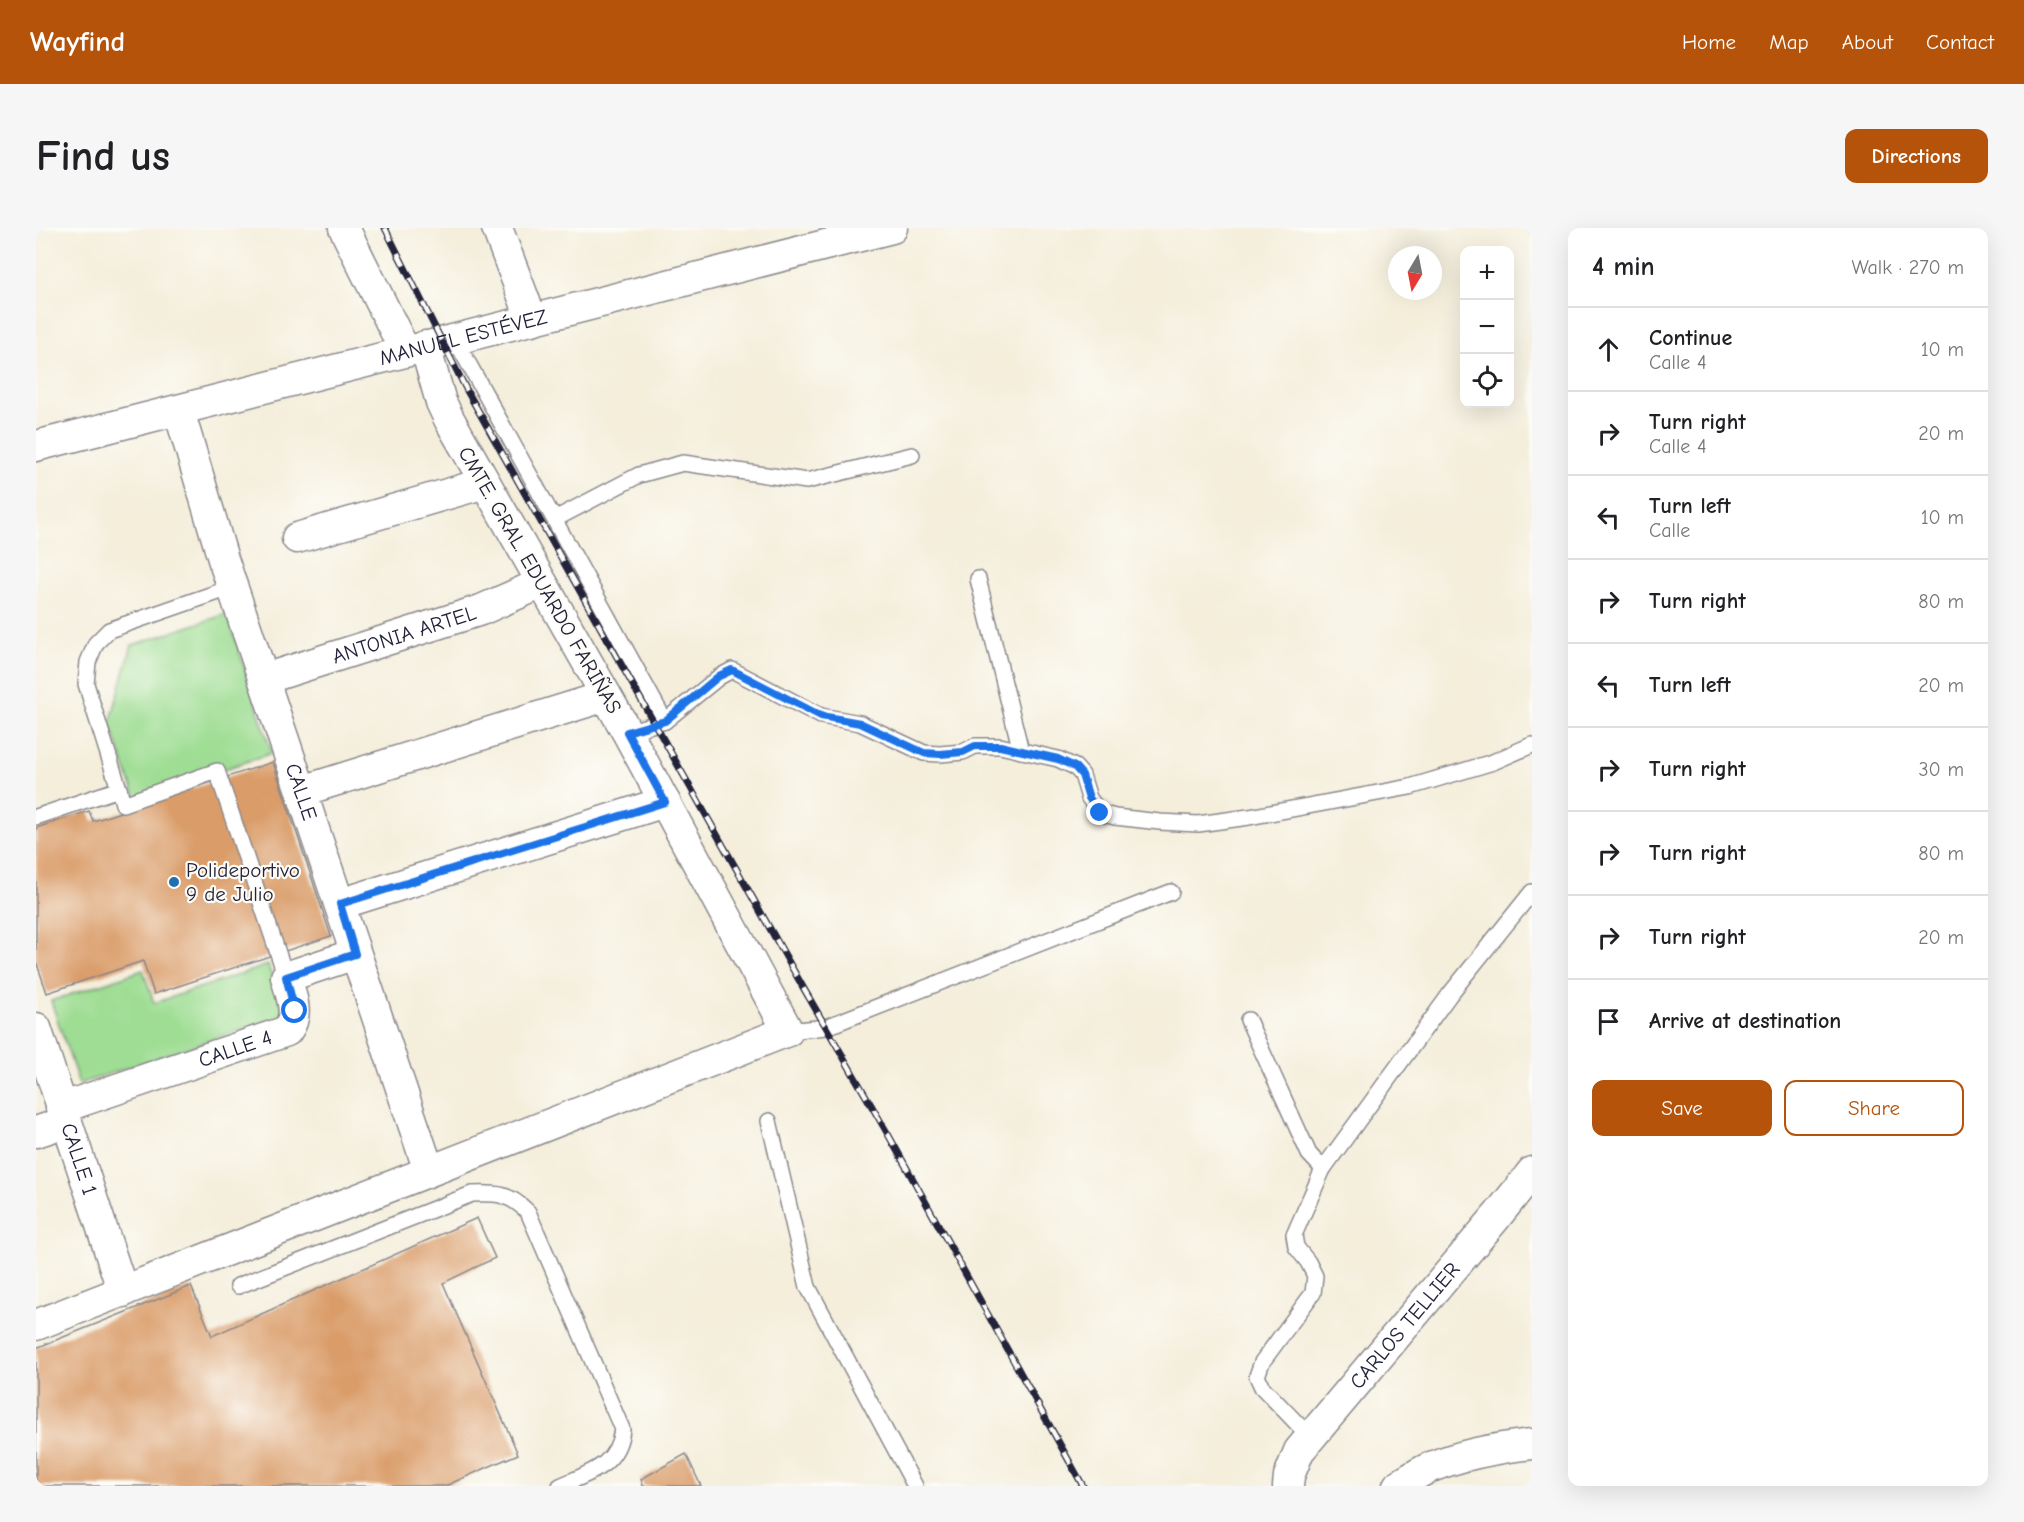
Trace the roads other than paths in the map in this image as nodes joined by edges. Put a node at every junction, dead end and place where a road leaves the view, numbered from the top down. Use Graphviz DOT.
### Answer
graph roads {
  1 [pos="345,228"];
  2 [pos="497,228"];
  3 [pos="892,228"];
  4 [pos="532,320"];
  5 [pos="455,339"];
  6 [pos="415,349"];
  7 [pos="179,411"];
  8 [pos="36,446"];
  9 [pos="912,455"];
  10 [pos="485,483"];
  11 [pos="555,519"];
  12 [pos="297,538"];
  13 [pos="978,579"];
  14 [pos="542,583"];
  15 [pos="233,587"];
  16 [pos="264,679"];
  17 [pos="606,696"];
  18 [pos="665,721"];
  19 [pos="627,732"];
  20 [pos="1532,746"];
  21 [pos="1021,751"];
  22 [pos="119,789"];
  23 [pos="302,791"];
  24 [pos="665,802"];
  25 [pos="36,817"];
  26 [pos="1532,891"];
  27 [pos="1171,892"];
  28 [pos="340,904"];
  29 [pos="355,954"];
  30 [pos="286,977"];
  31 [pos="1248,1020"];
  32 [pos="36,1028"];
  33 [pos="788,1031"];
  34 [pos="64,1115"];
  35 [pos="769,1121"];
  36 [pos="36,1132"];
  37 [pos="1323,1169"];
  38 [pos="429,1171"];
  39 [pos="1532,1172"];
  40 [pos="238,1286"];
  41 [pos="123,1292"];
  42 [pos="36,1325"];
  43 [pos="1311,1437"];
  44 [pos="1532,1444"];
  45 [pos="560,1486"];
  46 [pos="915,1486"];
  47 [pos="1288,1486"];
  48 [pos="1398,1486"];
  1 -- 6 [label="street, CMTE. GRAL. EDUARDO FARIÑAS"];
  2 -- 4 [label="street"];
  3 -- 4 [label="street, MANUEL ESTÉVEZ"];
  4 -- 5 [label="street, MANUEL ESTÉVEZ"];
  5 -- 6 [label="street, MANUEL ESTÉVEZ"];
  5 -- 11 [label="lane"];
  6 -- 7 [label="street, MANUEL ESTÉVEZ"];
  6 -- 10 [label="street, CMTE. GRAL. EDUARDO FARIÑAS"];
  7 -- 8 [label="street, MANUEL ESTÉVEZ"];
  7 -- 15 [label="street, CALLE"];
  9 -- 11 [label="lane"];
  10 -- 12 [label="street"];
  10 -- 14 [label="street, CMTE. GRAL. EDUARDO FARIÑAS"];
  11 -- 18 [label="lane"];
  13 -- 21 [label="lane"];
  14 -- 16 [label="street, ANTONIA ARTEL"];
  14 -- 17 [label="street, CMTE. GRAL. EDUARDO FARIÑAS"];
  15 -- 16 [label="street, CALLE"];
  15 -- 22 [label="lane"];
  16 -- 23 [label="street, CALLE"];
  17 -- 19 [label="street, CMTE. GRAL. EDUARDO FARIÑAS"];
  17 -- 23 [label="street"];
  18 -- 19 [label="lane"];
  18 -- 21 [label="lane"];
  19 -- 24 [label="street, CMTE. GRAL. EDUARDO FARIÑAS"];
  20 -- 21 [label="lane"];
  22 -- 25 [label="lane"];
  22 -- 30 [label="lane"];
  23 -- 28 [label="street, CALLE"];
  24 -- 28 [label="street"];
  24 -- 33 [label="street, CMTE. GRAL. EDUARDO FARIÑAS"];
  26 -- 37 [label="lane"];
  27 -- 33 [label="lane"];
  28 -- 29 [label="street, CALLE"];
  29 -- 30 [label="street"];
  29 -- 38 [label="street, CALLE"];
  30 -- 34 [label="street, CALLE 4"];
  31 -- 37 [label="lane"];
  32 -- 34 [label="street, CALLE 1"];
  33 -- 38 [label="street"];
  34 -- 36 [label="street, CALLE 4"];
  34 -- 41 [label="street, CALLE 1"];
  35 -- 46 [label="lane"];
  37 -- 43 [label="lane"];
  38 -- 41 [label="street"];
  39 -- 43 [label="street, CARLOS TELLIER"];
  40 -- 45 [label="lane"];
  41 -- 42 [label="street"];
  43 -- 47 [label="street, CARLOS TELLIER"];
  44 -- 48 [label="street"];
}
